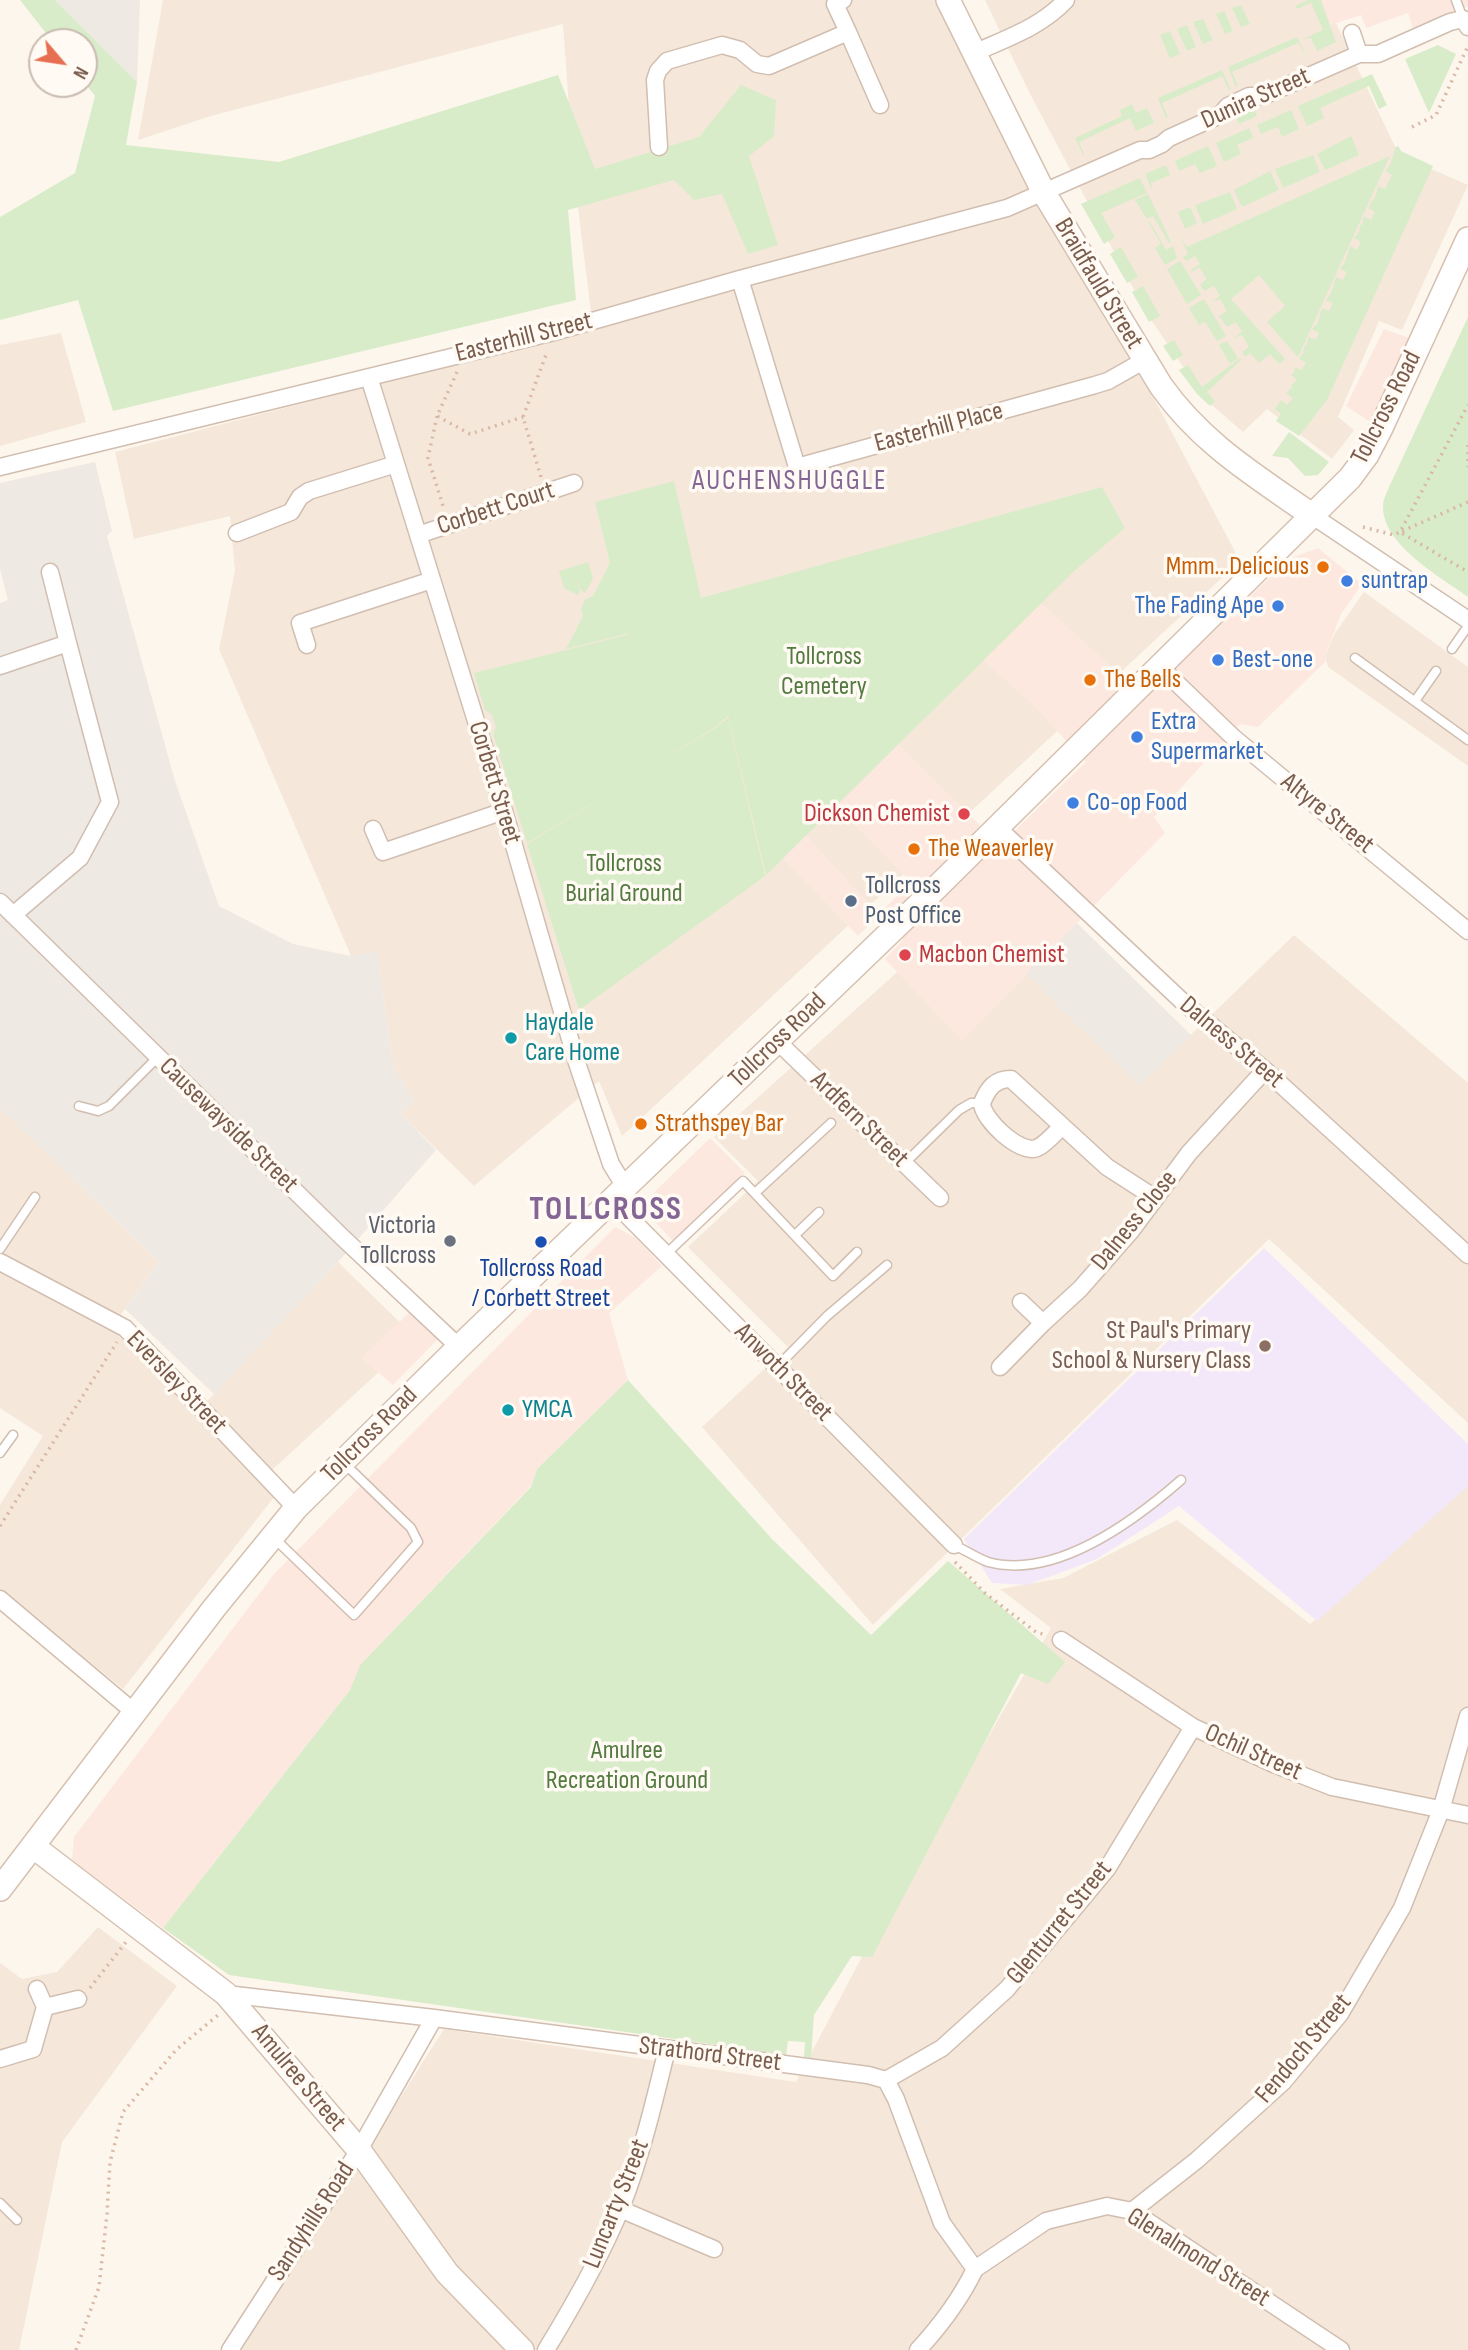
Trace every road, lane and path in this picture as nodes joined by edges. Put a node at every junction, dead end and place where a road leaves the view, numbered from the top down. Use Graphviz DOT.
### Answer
graph roads {
  1 [pos="948,0"];
  2 [pos="1066,0"];
  3 [pos="1456,0"];
  4 [pos="837,1"];
  5 [pos="1466,23"];
  6 [pos="848,32"];
  7 [pos="1352,33"];
  8 [pos="1468,46"];
  9 [pos="974,52"];
  10 [pos="1360,54"];
  11 [pos="880,105"];
  12 [pos="1412,127"];
  13 [pos="659,147"];
  14 [pos="1044,193"];
  15 [pos="1468,239"];
  16 [pos="740,279"];
  17 [pos="554,332"];
  18 [pos="465,353"];
  19 [pos="1145,360"];
  20 [pos="369,377"];
  21 [pos="1468,405"];
  22 [pos="437,416"];
  23 [pos="523,417"];
  24 [pos="1468,445"];
  25 [pos="396,464"];
  26 [pos="0,467"];
  27 [pos="1468,467"];
  28 [pos="574,483"];
  29 [pos="546,492"];
  30 [pos="1468,502"];
  31 [pos="1313,516"];
  32 [pos="449,525"];
  33 [pos="1354,525"];
  34 [pos="1400,532"];
  35 [pos="237,533"];
  36 [pos="418,535"];
  37 [pos="50,572"];
  38 [pos="1468,572"];
  39 [pos="432,580"];
  40 [pos="1468,620"];
  41 [pos="1468,626"];
  42 [pos="68,643"];
  43 [pos="307,645"];
  44 [pos="1452,649"];
  45 [pos="1355,658"];
  46 [pos="1158,665"];
  47 [pos="0,666"];
  48 [pos="1436,671"];
  49 [pos="1415,701"];
  50 [pos="1468,740"];
  51 [pos="504,811"];
  52 [pos="997,827"];
  53 [pos="373,829"];
  54 [pos="0,902"];
  55 [pos="13,915"];
  56 [pos="1468,931"];
  57 [pos="778,1042"];
  58 [pos="158,1057"];
  59 [pos="1265,1070"];
  60 [pos="982,1103"];
  61 [pos="79,1105"];
  62 [pos="831,1123"];
  63 [pos="1062,1126"];
  64 [pos="905,1163"];
  65 [pos="755,1193"];
  66 [pos="618,1194"];
  67 [pos="35,1197"];
  68 [pos="940,1198"];
  69 [pos="1155,1198"];
  70 [pos="819,1212"];
  71 [pos="795,1235"];
  72 [pos="0,1249"];
  73 [pos="857,1252"];
  74 [pos="665,1255"];
  75 [pos="1468,1255"];
  76 [pos="0,1262"];
  77 [pos="887,1265"];
  78 [pos="1021,1302"];
  79 [pos="1043,1323"];
  80 [pos="125,1328"];
  81 [pos="459,1347"];
  82 [pos="777,1367"];
  83 [pos="1000,1367"];
  84 [pos="13,1436"];
  85 [pos="0,1453"];
  86 [pos="343,1461"];
  87 [pos="1181,1480"];
  88 [pos="296,1508"];
  89 [pos="0,1526"];
  90 [pos="272,1537"];
  91 [pos="954,1545"];
  92 [pos="0,1599"];
  93 [pos="1061,1640"];
  94 [pos="134,1713"];
  95 [pos="1468,1716"];
  96 [pos="1193,1727"];
  97 [pos="1441,1810"];
  98 [pos="1468,1815"];
  99 [pos="34,1847"];
  100 [pos="0,1889"];
  101 [pos="138,1926"];
  102 [pos="37,1989"];
  103 [pos="230,1998"];
  104 [pos="78,1999"];
  105 [pos="45,2007"];
  106 [pos="434,2018"];
  107 [pos="667,2049"];
  108 [pos="0,2059"];
  109 [pos="886,2080"];
  110 [pos="359,2150"];
  111 [pos="0,2203"];
  112 [pos="620,2208"];
  113 [pos="1132,2211"];
  114 [pos="17,2220"];
  115 [pos="713,2249"];
  116 [pos="975,2269"];
  117 [pos="76,2350"];
  118 [pos="230,2350"];
  119 [pos="522,2350"];
  120 [pos="546,2350"];
  121 [pos="918,2350"];
  122 [pos="1341,2350"];
  1 -- 9 [label="street, Braidfauld Street"];
  2 -- 9 [label="street"];
  3 -- 5 [label="lane"];
  4 -- 6 [label="street"];
  5 -- 10 [label="street, Dunira Street"];
  6 -- 11 [label="street"];
  6 -- 13 [label="street"];
  7 -- 10 [label="street"];
  8 -- 12 [label="path"];
  9 -- 14 [label="street, Braidfauld Street"];
  10 -- 14 [label="street, Dunira Street"];
  14 -- 16 [label="street, Easterhill Street"];
  14 -- 19 [label="street, Braidfauld Street"];
  15 -- 31 [label="street, Tollcross Road"];
  16 -- 17 [label="street, Easterhill Street"];
  16 -- 19 [label="street, Easterhill Place"];
  17 -- 18 [label="street, Easterhill Street"];
  17 -- 23 [label="path"];
  18 -- 20 [label="street, Easterhill Street"];
  18 -- 22 [label="path"];
  19 -- 31 [label="street, Braidfauld Street"];
  20 -- 25 [label="street, Corbett Street"];
  20 -- 26 [label="street, Easterhill Street"];
  21 -- 34 [label="path"];
  22 -- 23 [label="path"];
  22 -- 32 [label="path"];
  23 -- 29 [label="path"];
  24 -- 27 [label="path"];
  25 -- 35 [label="street"];
  25 -- 36 [label="street, Corbett Street"];
  28 -- 29 [label="street, Corbett Court"];
  29 -- 32 [label="street, Corbett Court"];
  30 -- 34 [label="path"];
  31 -- 40 [label="street"];
  31 -- 46 [label="street, Tollcross Road"];
  32 -- 36 [label="street, Corbett Court"];
  33 -- 34 [label="path"];
  34 -- 38 [label="path"];
  36 -- 39 [label="street, Corbett Street"];
  37 -- 42 [label="street"];
  39 -- 43 [label="street"];
  39 -- 51 [label="street, Corbett Street"];
  41 -- 44 [label="lane"];
  42 -- 47 [label="street"];
  42 -- 55 [label="street"];
  45 -- 49 [label="lane"];
  46 -- 52 [label="street, Tollcross Road"];
  46 -- 56 [label="street, Altyre Street"];
  48 -- 49 [label="lane"];
  49 -- 50 [label="lane"];
  51 -- 53 [label="street"];
  51 -- 66 [label="street, Corbett Street"];
  52 -- 57 [label="street, Tollcross Road"];
  52 -- 59 [label="street, Dalness Street"];
  54 -- 55 [label="street, Causewayside Street"];
  55 -- 58 [label="street, Causewayside Street"];
  57 -- 64 [label="street, Ardfern Street"];
  57 -- 66 [label="street, Tollcross Road"];
  58 -- 61 [label="lane"];
  58 -- 81 [label="street, Causewayside Street"];
  59 -- 69 [label="street, Dalness Close"];
  59 -- 75 [label="street, Dalness Street"];
  60 -- 63 [label="street"];
  60 -- 63 [label="street"];
  60 -- 64 [label="lane"];
  62 -- 65 [label="lane"];
  63 -- 69 [label="street"];
  64 -- 68 [label="street, Ardfern Street"];
  65 -- 71 [label="lane"];
  65 -- 74 [label="lane"];
  66 -- 74 [label="street, Anwoth Street"];
  66 -- 81 [label="street, Tollcross Road"];
  67 -- 72 [label="lane"];
  69 -- 79 [label="street, Dalness Close"];
  70 -- 71 [label="lane"];
  71 -- 73 [label="lane"];
  74 -- 82 [label="street, Anwoth Street"];
  76 -- 80 [label="street, Eversley Street"];
  77 -- 82 [label="lane"];
  78 -- 79 [label="street"];
  79 -- 83 [label="street, Dalness Close"];
  80 -- 88 [label="street, Eversley Street"];
  80 -- 89 [label="path"];
  81 -- 86 [label="street, Tollcross Road"];
  82 -- 91 [label="street, Anwoth Street"];
  84 -- 85 [label="lane"];
  86 -- 88 [label="street, Tollcross Road"];
  86 -- 90 [label="lane"];
  87 -- 91 [label="lane"];
  88 -- 90 [label="street, Tollcross Road"];
  90 -- 94 [label="street, Tollcross Road"];
  91 -- 93 [label="path"];
  92 -- 94 [label="street"];
  93 -- 96 [label="street, Ochil Street"];
  94 -- 99 [label="street, Tollcross Road"];
  95 -- 97 [label="street, Fendoch Street"];
  96 -- 97 [label="street, Ochil Street"];
  96 -- 109 [label="street, Glenturret Street"];
  97 -- 98 [label="street, Ochil Street"];
  97 -- 113 [label="street, Fendoch Street"];
  99 -- 100 [label="street, Tollcross Road"];
  99 -- 101 [label="street, Amulree Street"];
  101 -- 103 [label="street, Amulree Street"];
  101 -- 104 [label="path"];
  102 -- 105 [label="street"];
  103 -- 106 [label="street, Strathord Street"];
  103 -- 110 [label="street, Amulree Street"];
  103 -- 117 [label="path"];
  104 -- 105 [label="street"];
  105 -- 108 [label="street"];
  106 -- 107 [label="street, Strathord Street"];
  106 -- 110 [label="street, Sandyhills Road"];
  107 -- 109 [label="street, Strathord Street"];
  107 -- 112 [label="street, Luncarty Street"];
  109 -- 116 [label="street"];
  110 -- 118 [label="street, Sandyhills Road"];
  110 -- 119 [label="street, Amulree Street"];
  111 -- 114 [label="lane"];
  112 -- 115 [label="street"];
  112 -- 120 [label="street, Luncarty Street"];
  113 -- 116 [label="street, Glenalmond Street"];
  113 -- 122 [label="street, Glenalmond Street"];
  116 -- 121 [label="street"];
}
